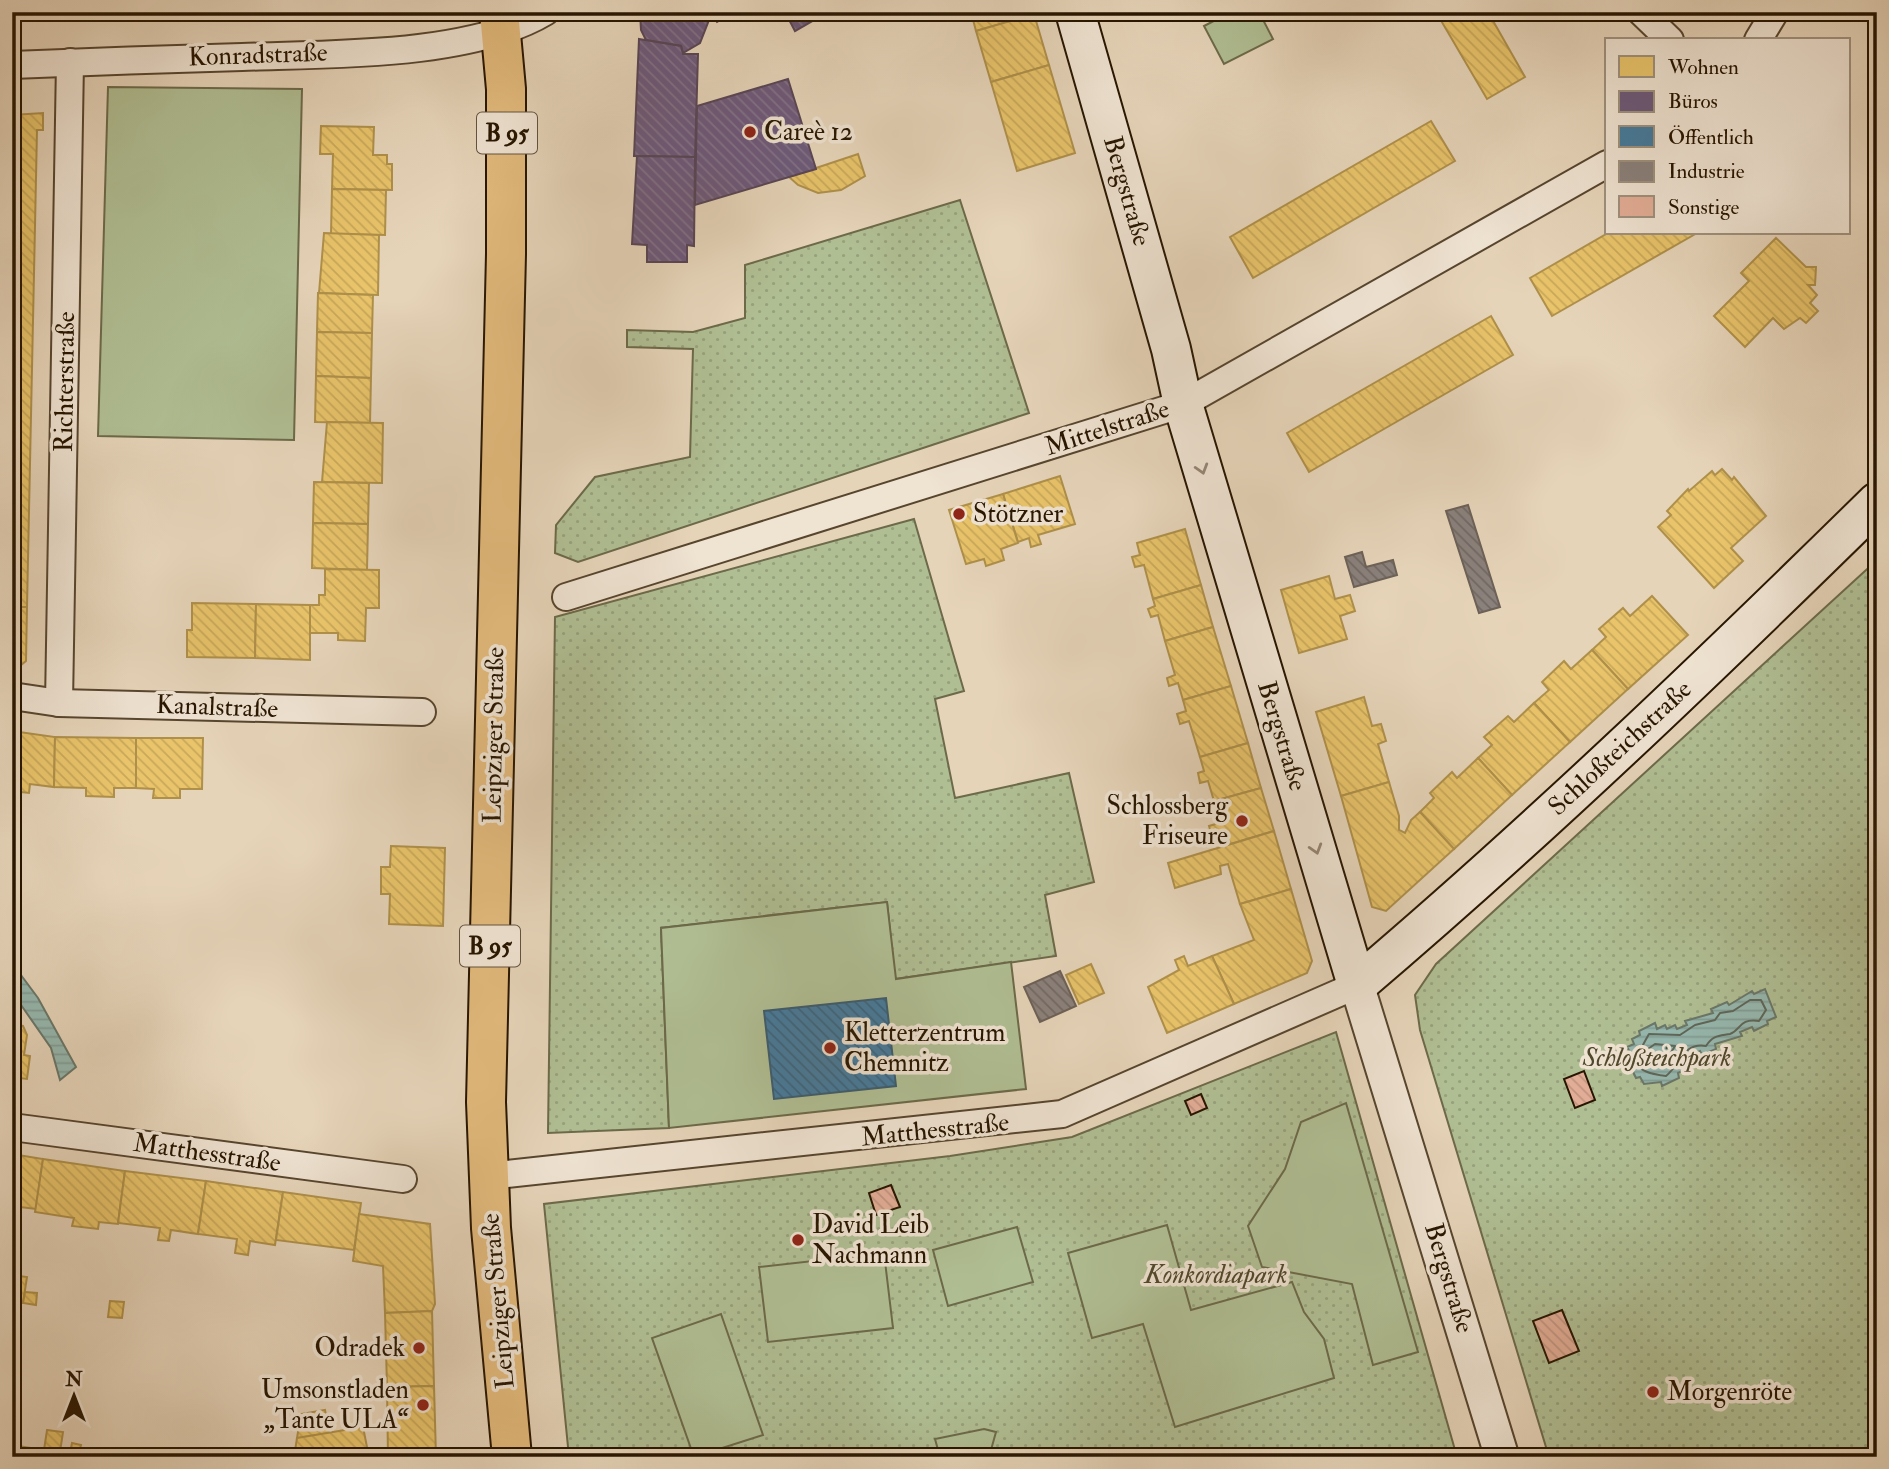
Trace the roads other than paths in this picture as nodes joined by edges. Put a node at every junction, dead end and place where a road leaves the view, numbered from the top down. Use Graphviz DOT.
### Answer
graph roads {
  1 [pos="545,12"];
  2 [pos="1074,12"];
  3 [pos="1641,12"];
  4 [pos="1775,12"];
  5 [pos="500,22"];
  6 [pos="1668,38"];
  7 [pos="1759,38"];
  8 [pos="70,62"];
  9 [pos="12,65"];
  10 [pos="1605,165"];
  11 [pos="1183,404"];
  12 [pos="1877,502"];
  13 [pos="566,597"];
  14 [pos="12,696"];
  15 [pos="59,703"];
  16 [pos="422,712"];
  17 [pos="1357,985"];
  18 [pos="12,1127"];
  19 [pos="488,1176"];
  20 [pos="403,1179"];
  21 [pos="512,1457"];
  22 [pos="1502,1457"];
  1 -- 5 [label="street, Konradstraße"];
  2 -- 11 [label="main road, Bergstraße"];
  3 -- 6 [label="street"];
  4 -- 7 [label="street"];
  5 -- 8 [label="street, Konradstraße"];
  5 -- 19 [label="main road, Leipziger Straße / B 95"];
  8 -- 9 [label="street, Konradstraße"];
  8 -- 15 [label="street, Richterstraße"];
  10 -- 11 [label="street, Mittelstraße"];
  11 -- 13 [label="street, Mittelstraße"];
  11 -- 17 [label="main road, Bergstraße, one-way"];
  12 -- 17 [label="main road, Schloßteichstraße"];
  14 -- 15 [label="street, Kanalstraße"];
  15 -- 16 [label="street, Kanalstraße"];
  17 -- 19 [label="street, Matthesstraße"];
  17 -- 22 [label="street, Bergstraße"];
  18 -- 20 [label="street, Matthesstraße"];
  19 -- 21 [label="main road, Leipziger Straße / B 95"];
}
